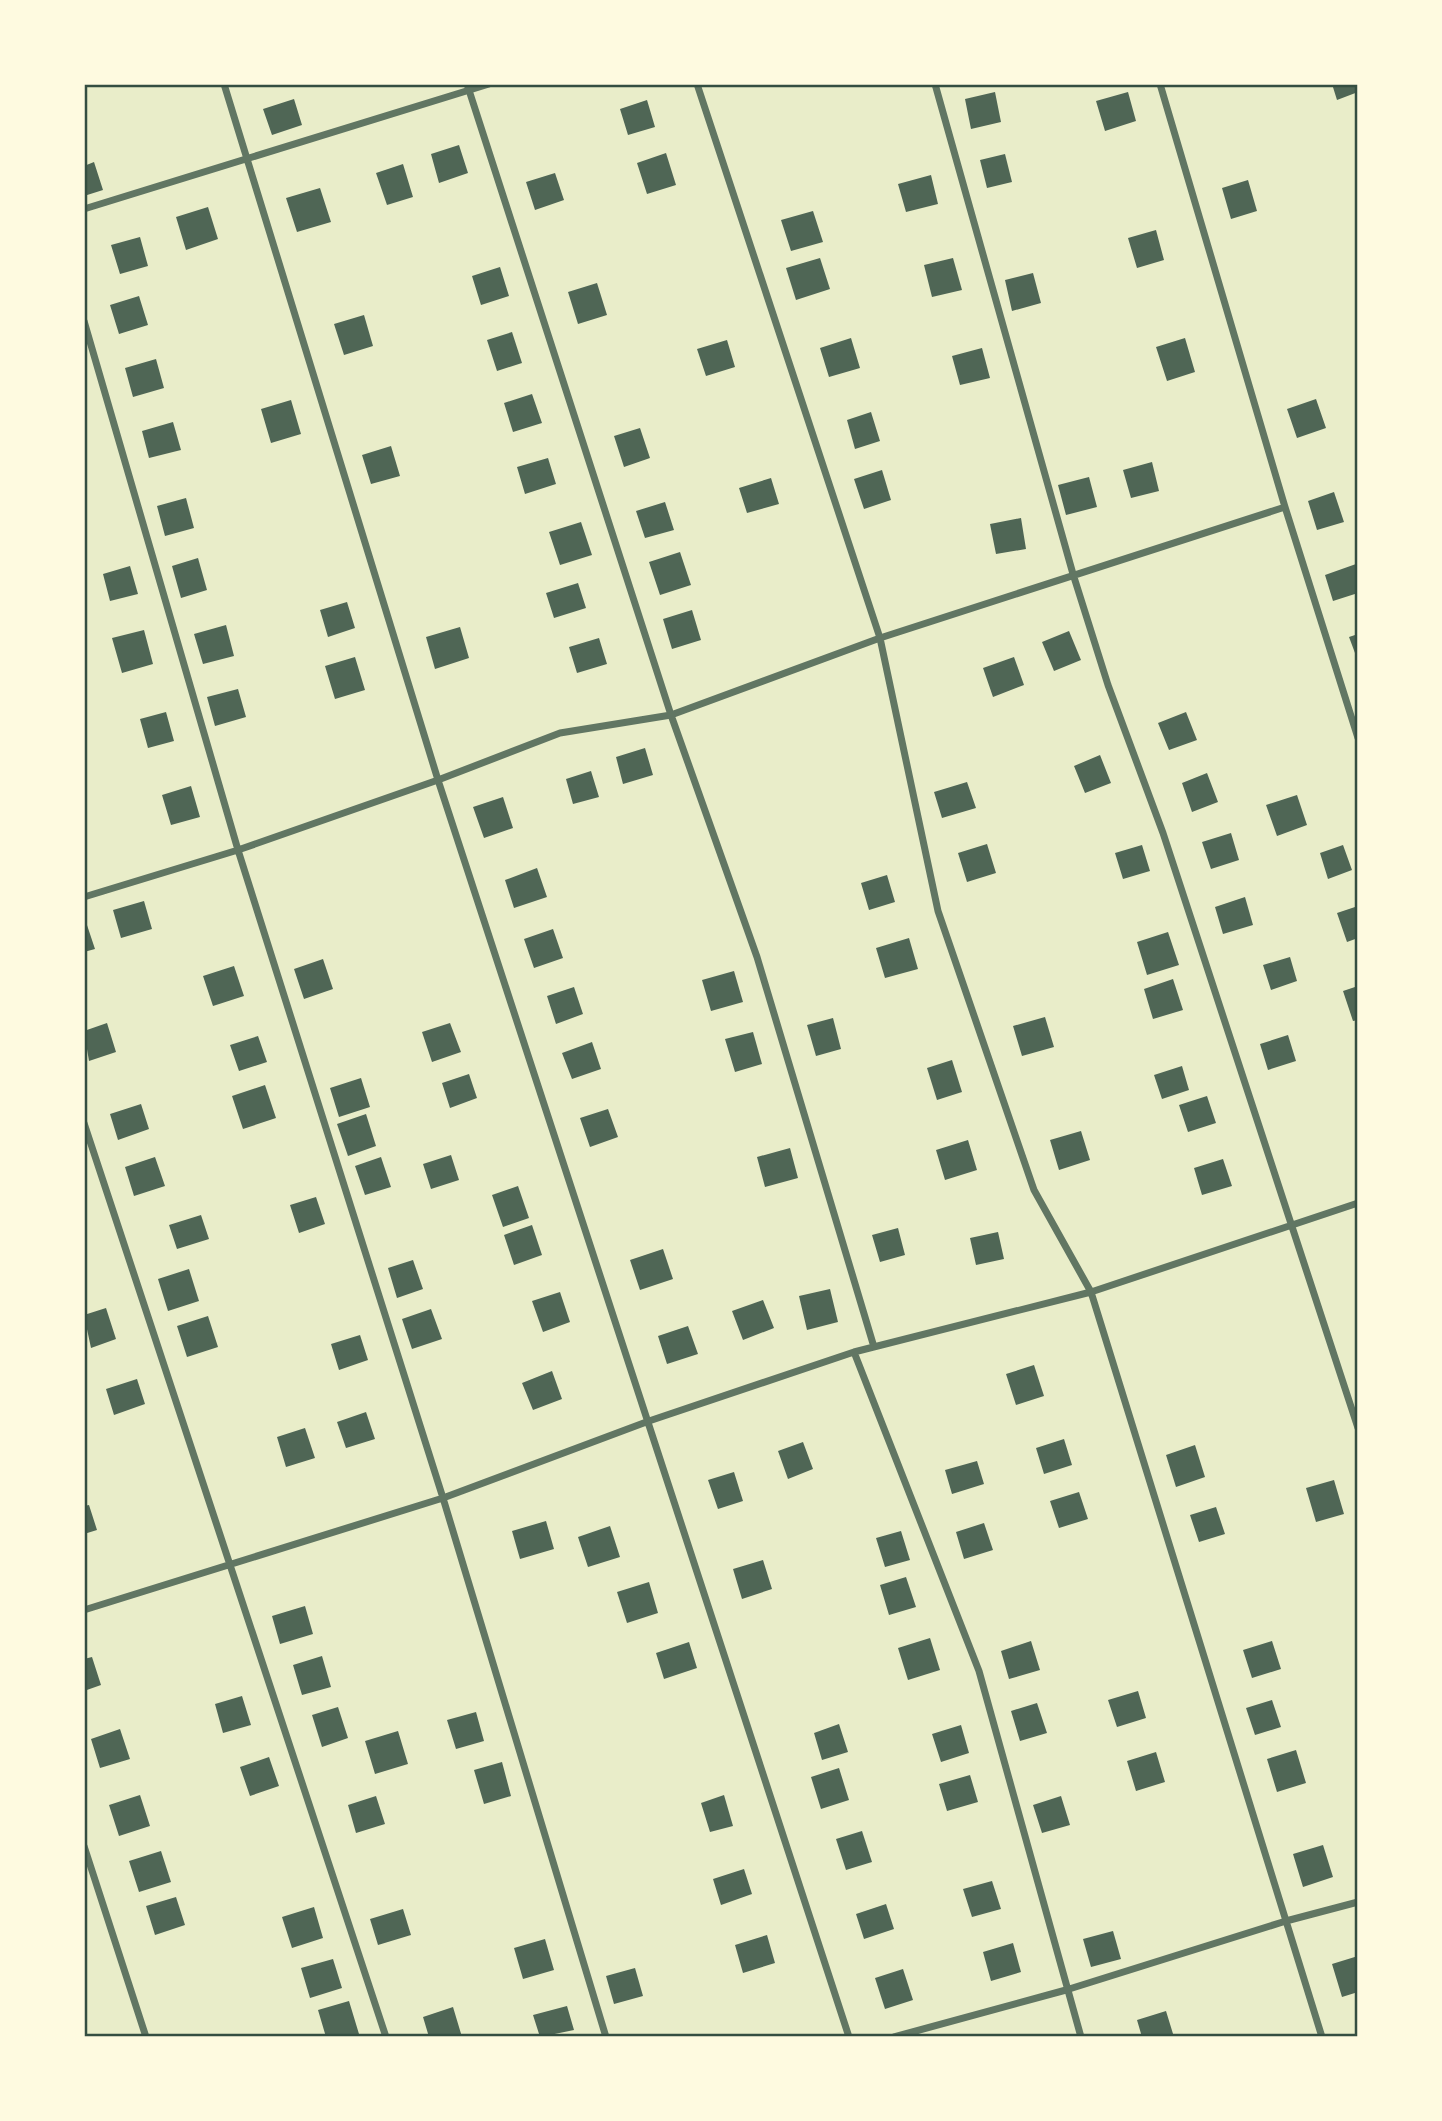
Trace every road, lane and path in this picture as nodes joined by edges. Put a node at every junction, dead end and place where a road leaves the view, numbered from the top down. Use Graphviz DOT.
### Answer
graph roads {
  1 [pos="224,84"];
  2 [pos="489,84"];
  3 [pos="697,84"];
  4 [pos="935,84"];
  5 [pos="1160,84"];
  6 [pos="468,87"];
  7 [pos="246,157"];
  8 [pos="84,209"];
  9 [pos="84,321"];
  10 [pos="1285,507"];
  11 [pos="1073,574"];
  12 [pos="880,638"];
  13 [pos="671,715"];
  14 [pos="1358,738"];
  15 [pos="438,780"];
  16 [pos="238,850"];
  17 [pos="84,897"];
  18 [pos="84,1123"];
  19 [pos="1358,1203"];
  20 [pos="1290,1225"];
  21 [pos="1091,1293"];
  22 [pos="874,1347"];
  23 [pos="854,1352"];
  24 [pos="649,1421"];
  25 [pos="1358,1428"];
  26 [pos="443,1499"];
  27 [pos="228,1564"];
  28 [pos="84,1610"];
  29 [pos="84,1846"];
  30 [pos="1358,1902"];
  31 [pos="1286,1921"];
  32 [pos="1066,1990"];
  33 [pos="146,2037"];
  34 [pos="386,2037"];
  35 [pos="606,2037"];
  36 [pos="849,2037"];
  37 [pos="894,2037"];
  38 [pos="1081,2037"];
  39 [pos="1322,2037"];
  1 -- 7 [label="street"];
  2 -- 6 [label="street"];
  3 -- 12 [label="street"];
  4 -- 11 [label="street"];
  5 -- 10 [label="street"];
  6 -- 7 [label="street"];
  6 -- 13 [label="street"];
  7 -- 8 [label="street"];
  7 -- 15 [label="street"];
  9 -- 16 [label="street"];
  10 -- 11 [label="street"];
  10 -- 14 [label="street"];
  11 -- 12 [label="street"];
  11 -- 20 [label="street"];
  12 -- 13 [label="street"];
  12 -- 21 [label="street"];
  13 -- 15 [label="street"];
  13 -- 22 [label="street"];
  15 -- 16 [label="street"];
  15 -- 24 [label="street"];
  16 -- 17 [label="street"];
  16 -- 26 [label="street"];
  18 -- 27 [label="street"];
  19 -- 20 [label="street"];
  20 -- 21 [label="street"];
  20 -- 25 [label="street"];
  21 -- 22 [label="street"];
  21 -- 31 [label="street"];
  22 -- 23 [label="street"];
  23 -- 24 [label="street"];
  23 -- 32 [label="street"];
  24 -- 26 [label="street"];
  24 -- 36 [label="street"];
  26 -- 27 [label="street"];
  26 -- 35 [label="street"];
  27 -- 28 [label="street"];
  27 -- 34 [label="street"];
  29 -- 33 [label="street"];
  30 -- 31 [label="street"];
  31 -- 32 [label="street"];
  31 -- 39 [label="street"];
  32 -- 37 [label="street"];
  32 -- 38 [label="street"];
}
